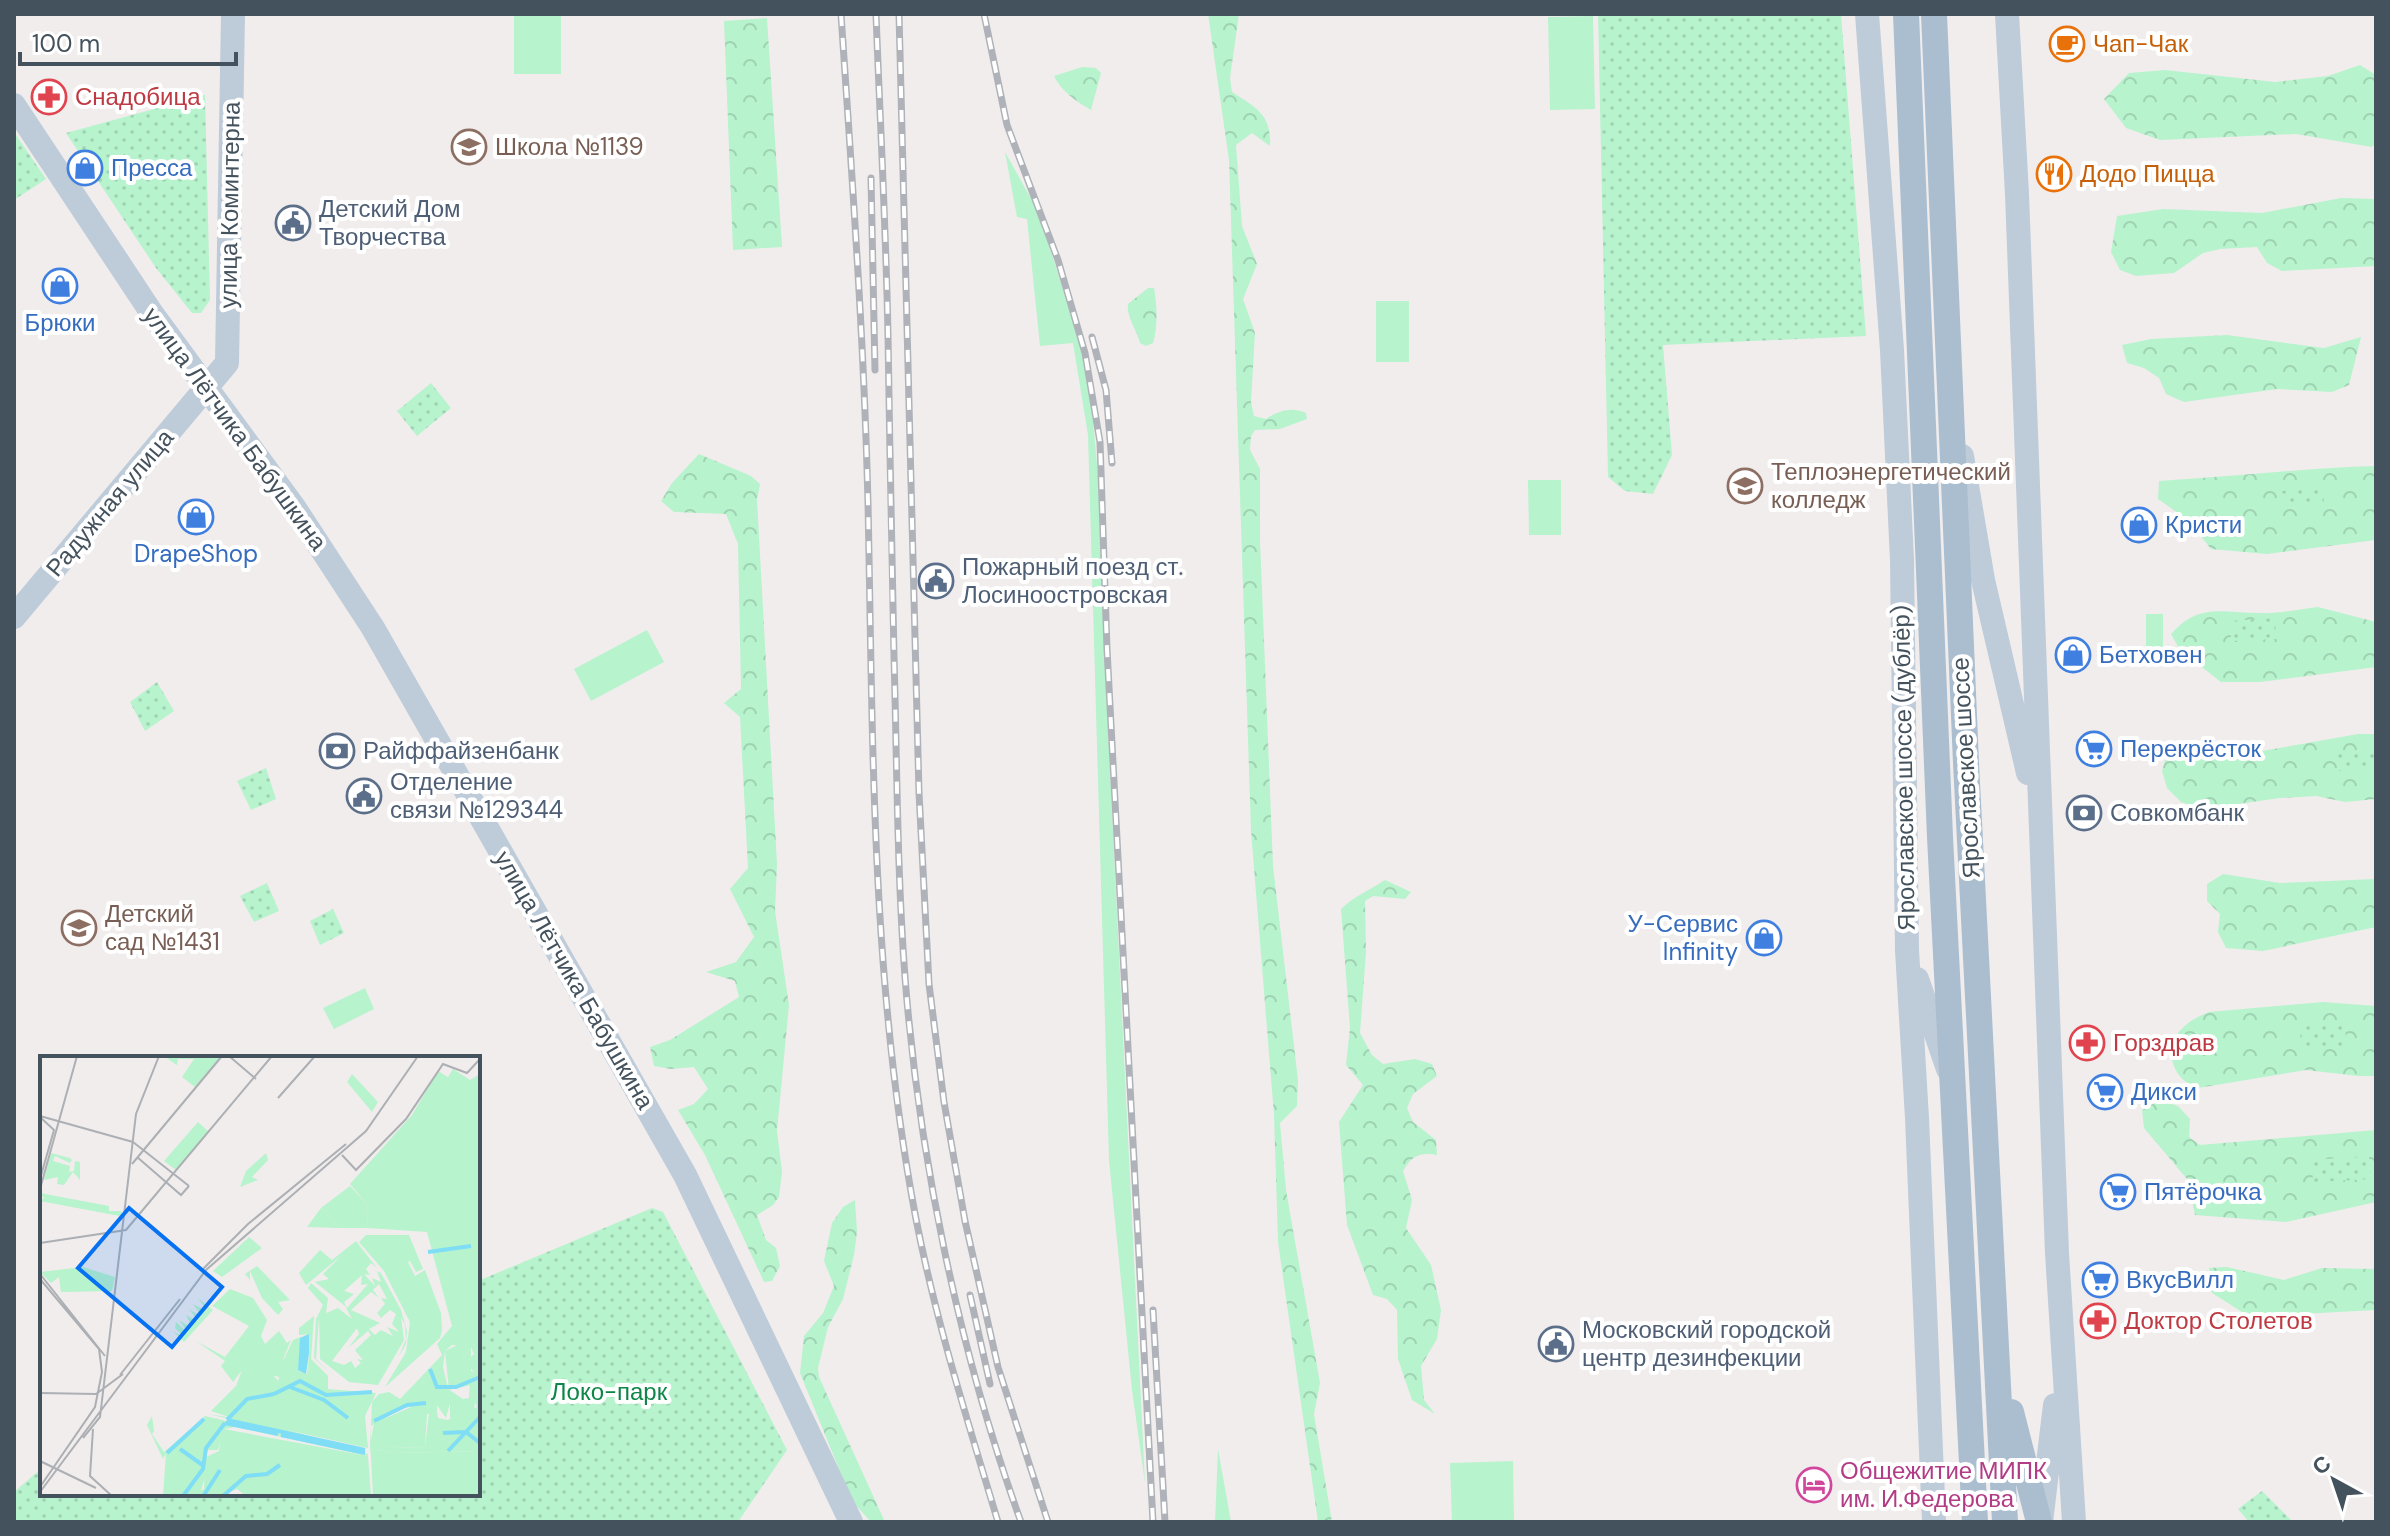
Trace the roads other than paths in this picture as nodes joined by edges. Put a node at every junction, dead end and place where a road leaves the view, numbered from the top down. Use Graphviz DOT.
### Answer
graph roads {
  1 [pos="233,14"];
  2 [pos="1867,14"];
  3 [pos="1906,14"];
  4 [pos="1934,14"];
  5 [pos="2007,14"];
  6 [pos="14,105"];
  7 [pos="1947,366"];
  8 [pos="206,389"];
  9 [pos="14,617"];
  10 [pos="2041,830"];
  11 [pos="1907,950"];
  12 [pos="1955,1089"];
  13 [pos="2062,1351"];
  14 [pos="1997,1358"];
  15 [pos="851,1522"];
  16 [pos="1934,1522"];
  17 [pos="1975,1522"];
  18 [pos="2005,1522"];
  19 [pos="2040,1522"];
  20 [pos="2074,1522"];
  1 -- 8 [label="street, улица Коминтерна"];
  2 -- 11 [label="street, Ярославское шоссе (дублёр)"];
  3 -- 12 [label="main road, Ярославское шоссе"];
  4 -- 7 [label="main road, Ярославское шоссе"];
  5 -- 10 [label="street"];
  6 -- 8 [label="street, улица Лётчика Бабушкина"];
  7 -- 10 [label="street"];
  7 -- 14 [label="main road, Ярославское шоссе"];
  8 -- 9 [label="street, Радужная улица"];
  8 -- 15 [label="street, улица Лётчика Бабушкина"];
  10 -- 13 [label="street"];
  11 -- 12 [label="street"];
  11 -- 16 [label="street, Ярославское шоссе (дублёр)"];
  12 -- 17 [label="main road, Ярославское шоссе"];
  13 -- 19 [label="street"];
  13 -- 20 [label="street"];
  14 -- 18 [label="main road, Ярославское шоссе"];
  14 -- 19 [label="main road"];
}
